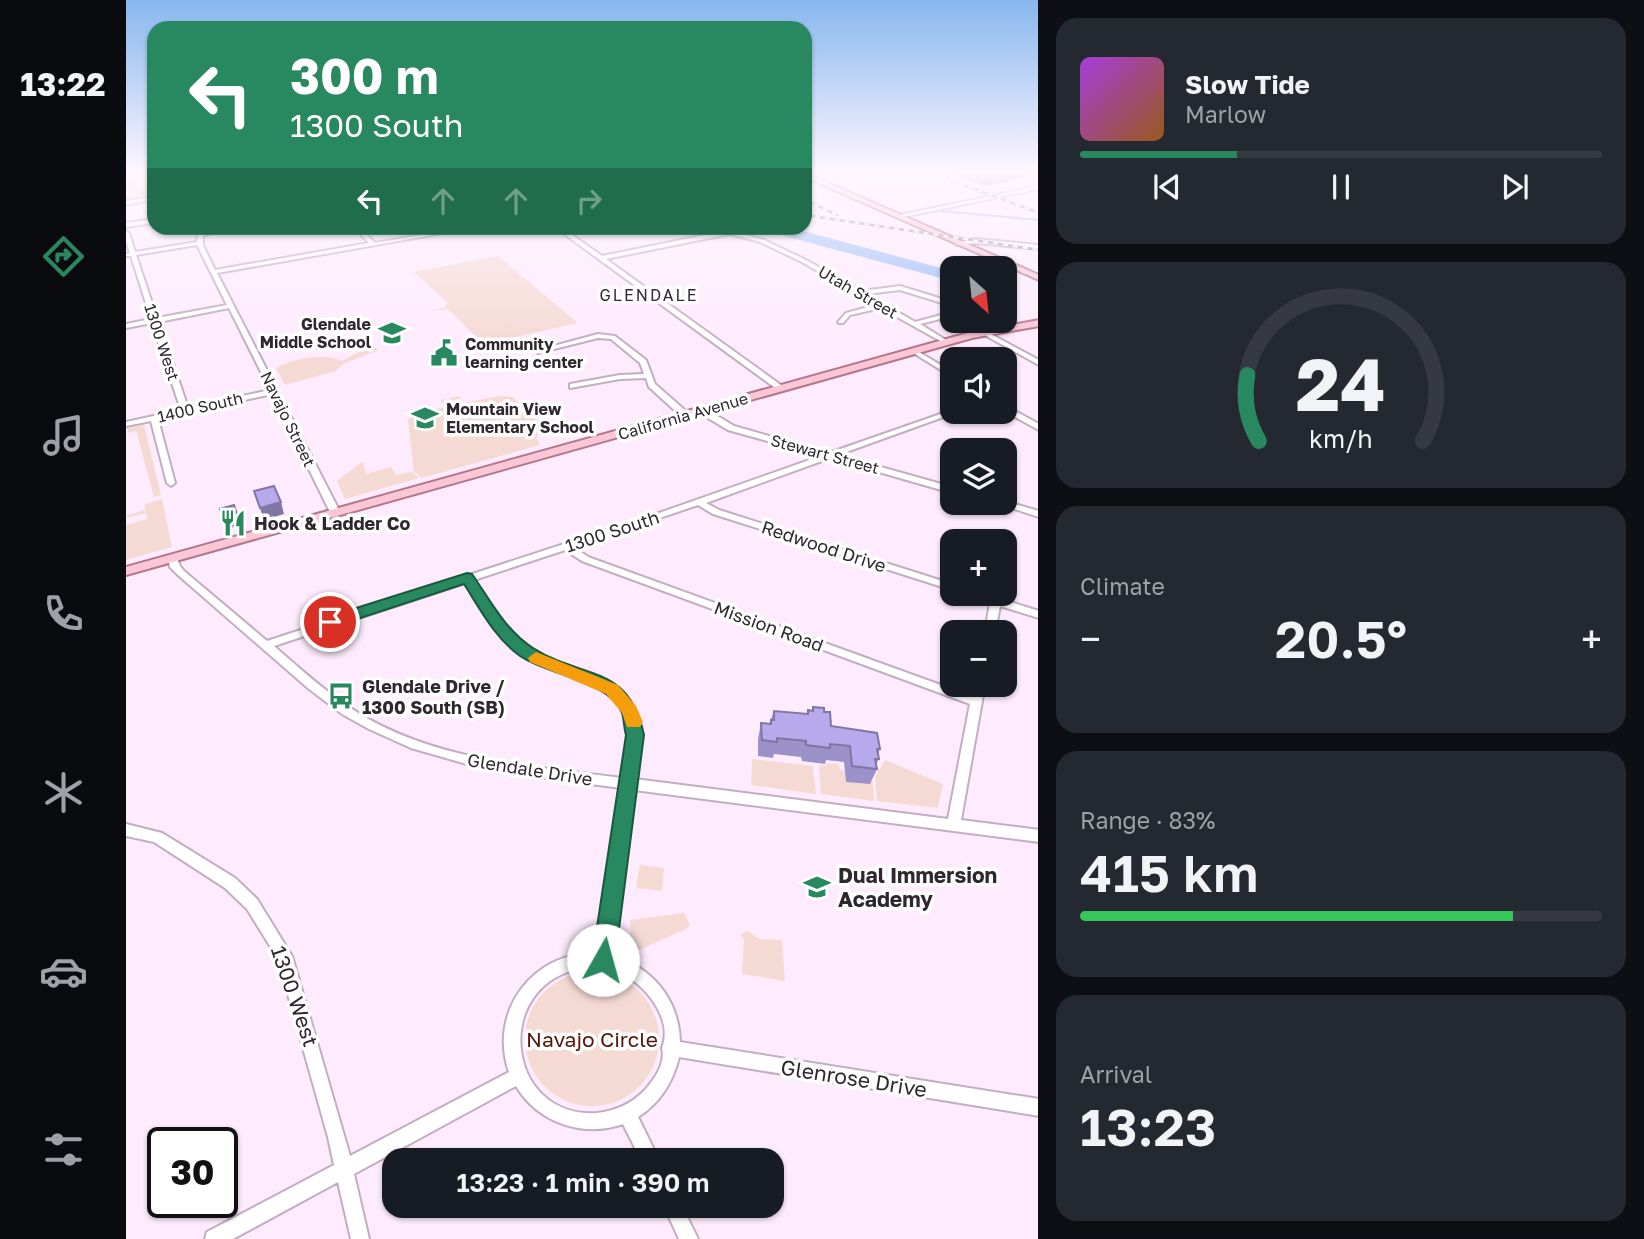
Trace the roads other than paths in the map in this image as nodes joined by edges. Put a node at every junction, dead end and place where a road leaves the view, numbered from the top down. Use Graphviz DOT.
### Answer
graph roads {
  1 [pos="930,228"];
  2 [pos="126,233"];
  3 [pos="200,235"];
  4 [pos="364,235"];
  5 [pos="427,235"];
  6 [pos="569,235"];
  7 [pos="715,235"];
  8 [pos="740,235"];
  9 [pos="962,242"];
  10 [pos="200,243"];
  11 [pos="373,244"];
  12 [pos="1038,247"];
  13 [pos="129,254"];
  14 [pos="601,258"];
  15 [pos="213,272"];
  16 [pos="1038,276"];
  17 [pos="863,293"];
  18 [pos="940,300"];
  19 [pos="232,306"];
  20 [pos="880,306"];
  21 [pos="940,317"];
  22 [pos="155,320"];
  23 [pos="841,322"];
  24 [pos="1038,323"];
  25 [pos="914,324"];
  26 [pos="126,326"];
  27 [pos="1017,326"];
  28 [pos="979,333"];
  29 [pos="985,333"];
  30 [pos="946,342"];
  31 [pos="538,351"];
  32 [pos="914,351"];
  33 [pos="1038,363"];
  34 [pos="940,367"];
  35 [pos="648,376"];
  36 [pos="573,386"];
  37 [pos="781,388"];
  38 [pos="275,391"];
  39 [pos="701,410"];
  40 [pos="185,411"];
  41 [pos="685,415"];
  42 [pos="1017,415"];
  43 [pos="940,417"];
  44 [pos="154,418"];
  45 [pos="126,424"];
  46 [pos="1038,428"];
  47 [pos="829,455"];
  48 [pos="172,483"];
  49 [pos="940,487"];
  50 [pos="698,502"];
  51 [pos="1017,508"];
  52 [pos="335,512"];
  53 [pos="1038,514"];
  54 [pos="566,546"];
  55 [pos="173,558"];
  56 [pos="126,571"];
  57 [pos="467,578"];
  58 [pos="940,583"];
  59 [pos="1011,606"];
  60 [pos="1038,615"];
  61 [pos="265,645"];
  62 [pos="977,697"];
  63 [pos="976,702"];
  64 [pos="626,783"];
  65 [pos="954,824"];
  66 [pos="126,830"];
  67 [pos="1038,836"];
  68 [pos="603,960"];
  69 [pos="670,1048"];
  70 [pos="520,1075"];
  71 [pos="1038,1108"];
  72 [pos="628,1115"];
  73 [pos="644,1148"];
  74 [pos="345,1168"];
  75 [pos="679,1218"];
  76 [pos="214,1239"];
  77 [pos="360,1239"];
  78 [pos="689,1239"];
  1 -- 9 [label="main road"];
  2 -- 13 [label="street, 1300 West"];
  3 -- 10 [label="street"];
  4 -- 11 [label="street"];
  5 -- 11 [label="street"];
  6 -- 14 [label="street"];
  7 -- 14 [label="street, Utah Street"];
  8 -- 17 [label="street, Utah Street"];
  9 -- 12 [label="street"];
  9 -- 16 [label="main road"];
  10 -- 13 [label="street"];
  10 -- 15 [label="street, Navajo Street"];
  11 -- 15 [label="street"];
  13 -- 22 [label="street, 1300 West"];
  14 -- 37 [label="street"];
  15 -- 19 [label="street, Navajo Street"];
  17 -- 18 [label="street"];
  17 -- 20 [label="street, Utah Street"];
  19 -- 22 [label="street"];
  19 -- 38 [label="street, Navajo Street"];
  20 -- 23 [label="street"];
  20 -- 25 [label="street, Utah Street"];
  21 -- 25 [label="street"];
  22 -- 26 [label="street"];
  22 -- 40 [label="street, 1300 West"];
  24 -- 27 [label="main road, California Avenue"];
  25 -- 30 [label="street, Utah Street"];
  28 -- 30 [label="main road, California Avenue"];
  29 -- 33 [label="street"];
  30 -- 32 [label="main road, California Avenue"];
  31 -- 35 [label="street"];
  32 -- 34 [label="street"];
  32 -- 37 [label="main road, California Avenue"];
  35 -- 36 [label="street"];
  35 -- 41 [label="street"];
  37 -- 39 [label="main road, California Avenue"];
  38 -- 40 [label="street, 1400 South"];
  38 -- 52 [label="street, Navajo Street"];
  39 -- 41 [label="main road, California Avenue"];
  39 -- 47 [label="street, Stewart Street"];
  40 -- 44 [label="street, 1400 South"];
  41 -- 52 [label="main road, California Avenue"];
  42 -- 46 [label="street"];
  43 -- 47 [label="street, 1300 South"];
  44 -- 45 [label="street, 1400 South"];
  44 -- 48 [label="street"];
  47 -- 49 [label="street, Stewart Street"];
  47 -- 50 [label="street, 1300 South"];
  50 -- 54 [label="street, 1300 South"];
  50 -- 58 [label="street, Redwood Drive"];
  51 -- 53 [label="street"];
  52 -- 55 [label="main road, California Avenue"];
  54 -- 57 [label="street, 1300 South"];
  54 -- 63 [label="street, Mission Road"];
  55 -- 56 [label="main road, California Avenue"];
  55 -- 61 [label="street, Glendale Drive"];
  57 -- 61 [label="street, 1300 South"];
  57 -- 64 [label="street"];
  59 -- 60 [label="street"];
  61 -- 64 [label="street, Glendale Drive"];
  62 -- 63 [label="street"];
  63 -- 65 [label="street"];
  64 -- 65 [label="street, Glendale Drive"];
  64 -- 68 [label="street"];
  65 -- 67 [label="street, Glendale Drive"];
  66 -- 74 [label="street, 1300 West"];
  68 -- 69 [label="street"];
  68 -- 70 [label="street"];
  69 -- 71 [label="street, Glenrose Drive"];
  69 -- 72 [label="street"];
  70 -- 72 [label="street"];
  70 -- 74 [label="street"];
  72 -- 73 [label="street"];
  74 -- 76 [label="street"];
  74 -- 77 [label="street, 1300 West"];
  75 -- 78 [label="street"];
}
